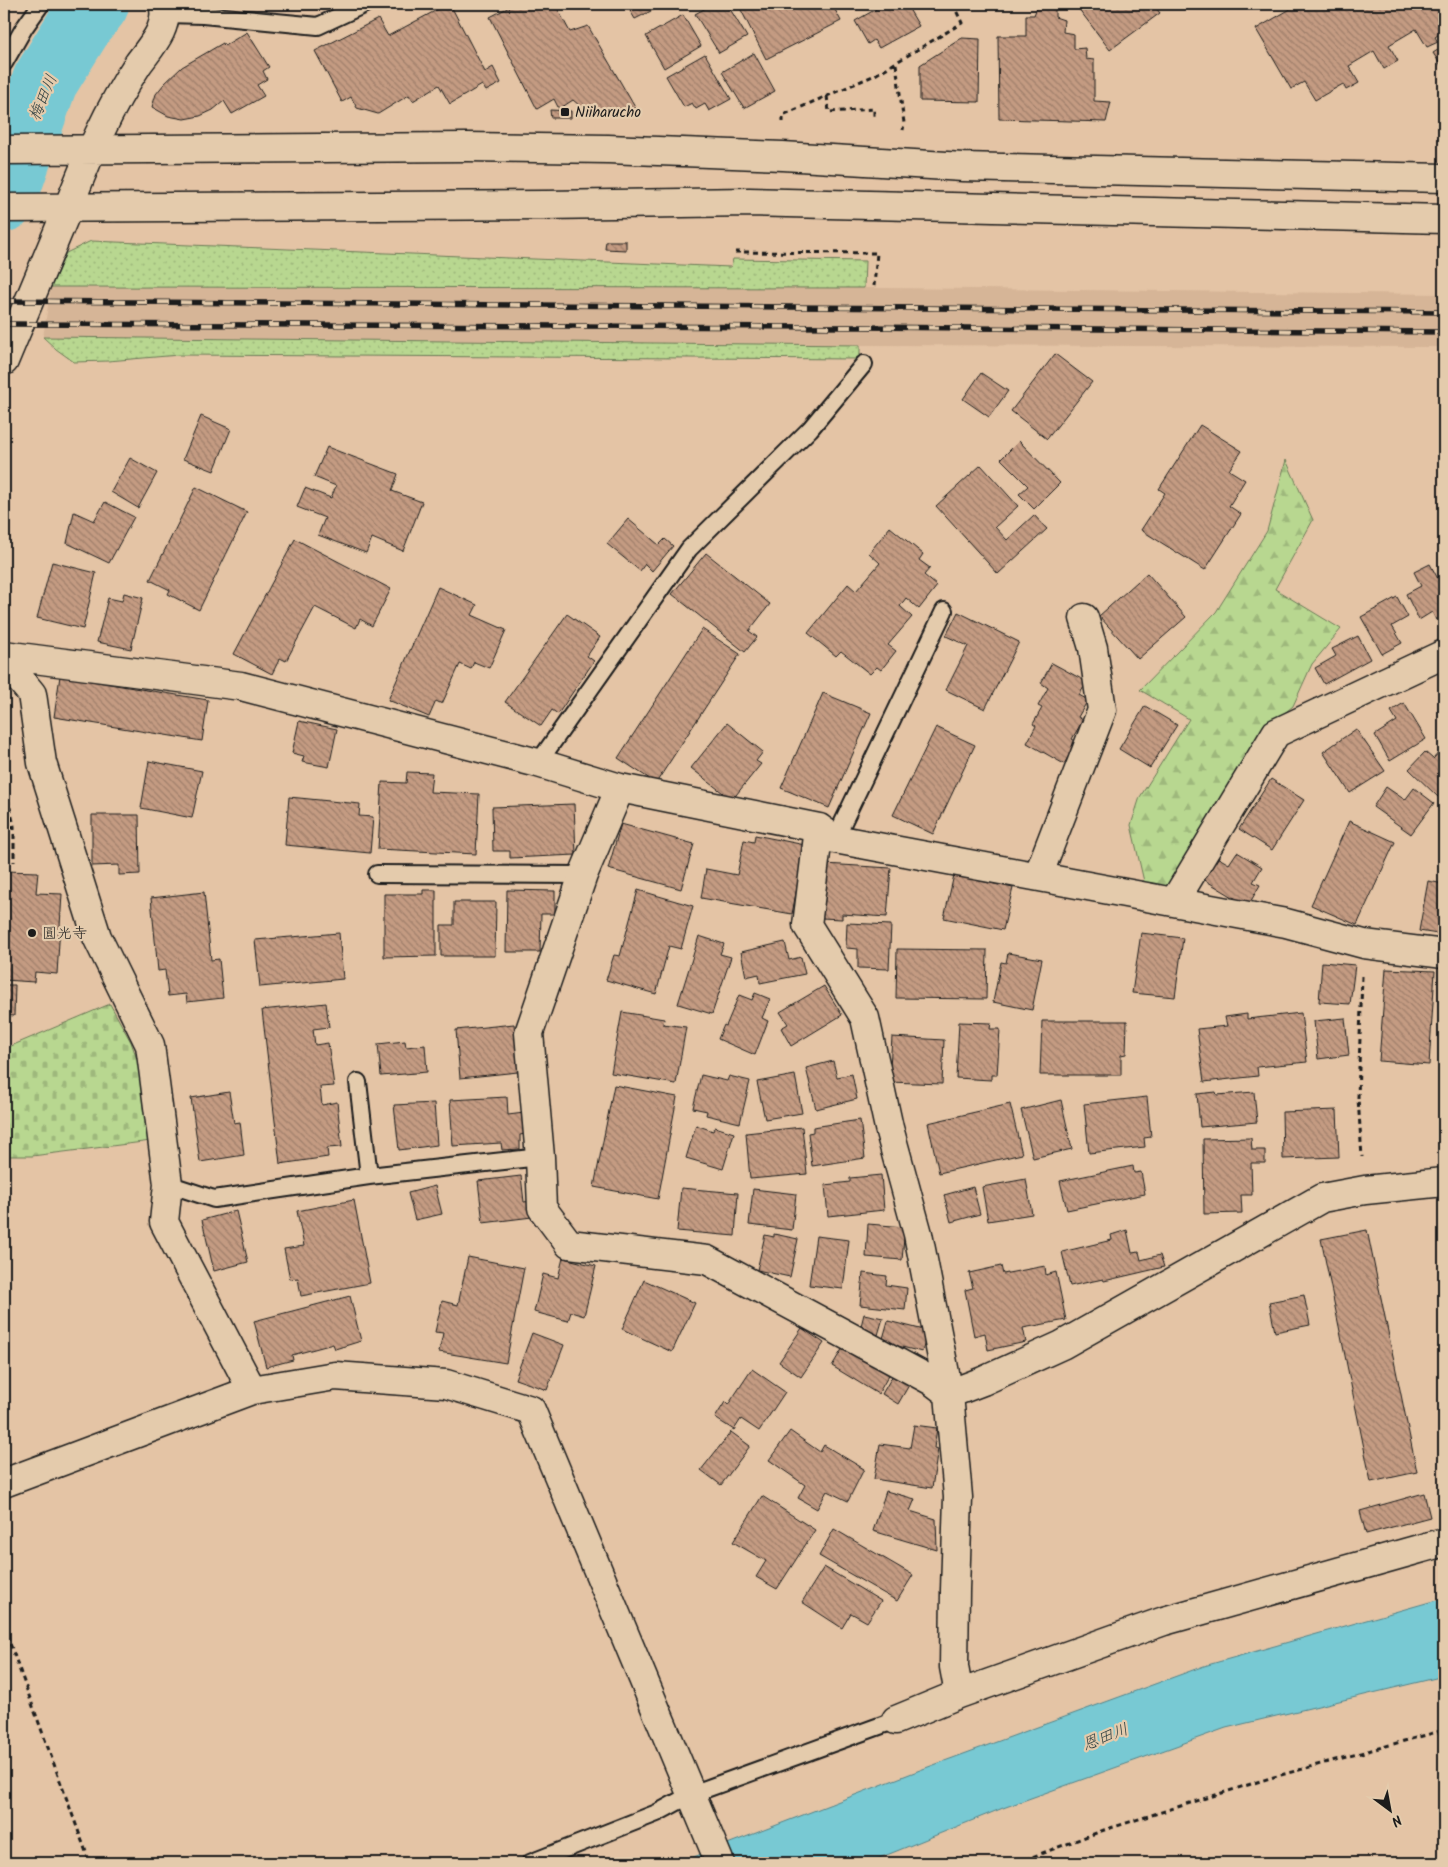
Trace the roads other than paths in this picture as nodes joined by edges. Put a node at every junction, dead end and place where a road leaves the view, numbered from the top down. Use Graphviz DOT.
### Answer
graph roads {
  1 [pos="41,4"];
  2 [pos="365,4"];
  3 [pos="164,9"];
  4 [pos="4,63"];
  5 [pos="4,150"];
  6 [pos="91,150"];
  7 [pos="1444,178"];
  8 [pos="4,208"];
  9 [pos="68,208"];
  10 [pos="1444,219"];
  11 [pos="4,361"];
  12 [pos="864,364"];
  13 [pos="944,611"];
  14 [pos="1084,618"];
  15 [pos="1444,654"];
  16 [pos="4,655"];
  17 [pos="4,660"];
  18 [pos="538,763"];
  19 [pos="620,788"];
  20 [pos="827,834"];
  21 [pos="377,874"];
  22 [pos="583,874"];
  23 [pos="1038,876"];
  24 [pos="1174,902"];
  25 [pos="1444,954"];
  26 [pos="358,1082"];
  27 [pos="540,1157"];
  28 [pos="369,1176"];
  29 [pos="1444,1182"];
  30 [pos="168,1184"];
  31 [pos="252,1390"];
  32 [pos="949,1394"];
  33 [pos="4,1483"];
  34 [pos="1444,1542"];
  35 [pos="958,1694"];
  36 [pos="896,1720"];
  37 [pos="693,1799"];
  38 [pos="530,1863"];
  39 [pos="720,1863"];
  1 -- 4 [label="lane"];
  2 -- 3 [label="lane"];
  3 -- 6 [label="street"];
  5 -- 6 [label="street"];
  6 -- 7 [label="street"];
  6 -- 9 [label="street"];
  8 -- 9 [label="street"];
  9 -- 10 [label="street"];
  9 -- 11 [label="street"];
  12 -- 18 [label="lane"];
  13 -- 20 [label="lane"];
  14 -- 23 [label="street"];
  15 -- 24 [label="street"];
  16 -- 18 [label="street"];
  17 -- 30 [label="street"];
  18 -- 19 [label="street"];
  19 -- 20 [label="street"];
  19 -- 22 [label="street"];
  20 -- 23 [label="street"];
  20 -- 32 [label="street"];
  21 -- 22 [label="lane"];
  22 -- 27 [label="street"];
  23 -- 24 [label="street"];
  24 -- 25 [label="street"];
  26 -- 28 [label="lane"];
  27 -- 28 [label="lane"];
  27 -- 32 [label="street"];
  28 -- 30 [label="lane"];
  29 -- 32 [label="street"];
  30 -- 31 [label="street"];
  31 -- 33 [label="street"];
  31 -- 37 [label="street"];
  32 -- 35 [label="street"];
  34 -- 35 [label="street"];
  35 -- 36 [label="street"];
  36 -- 37 [label="lane"];
  37 -- 38 [label="lane"];
  37 -- 39 [label="street"];
}
